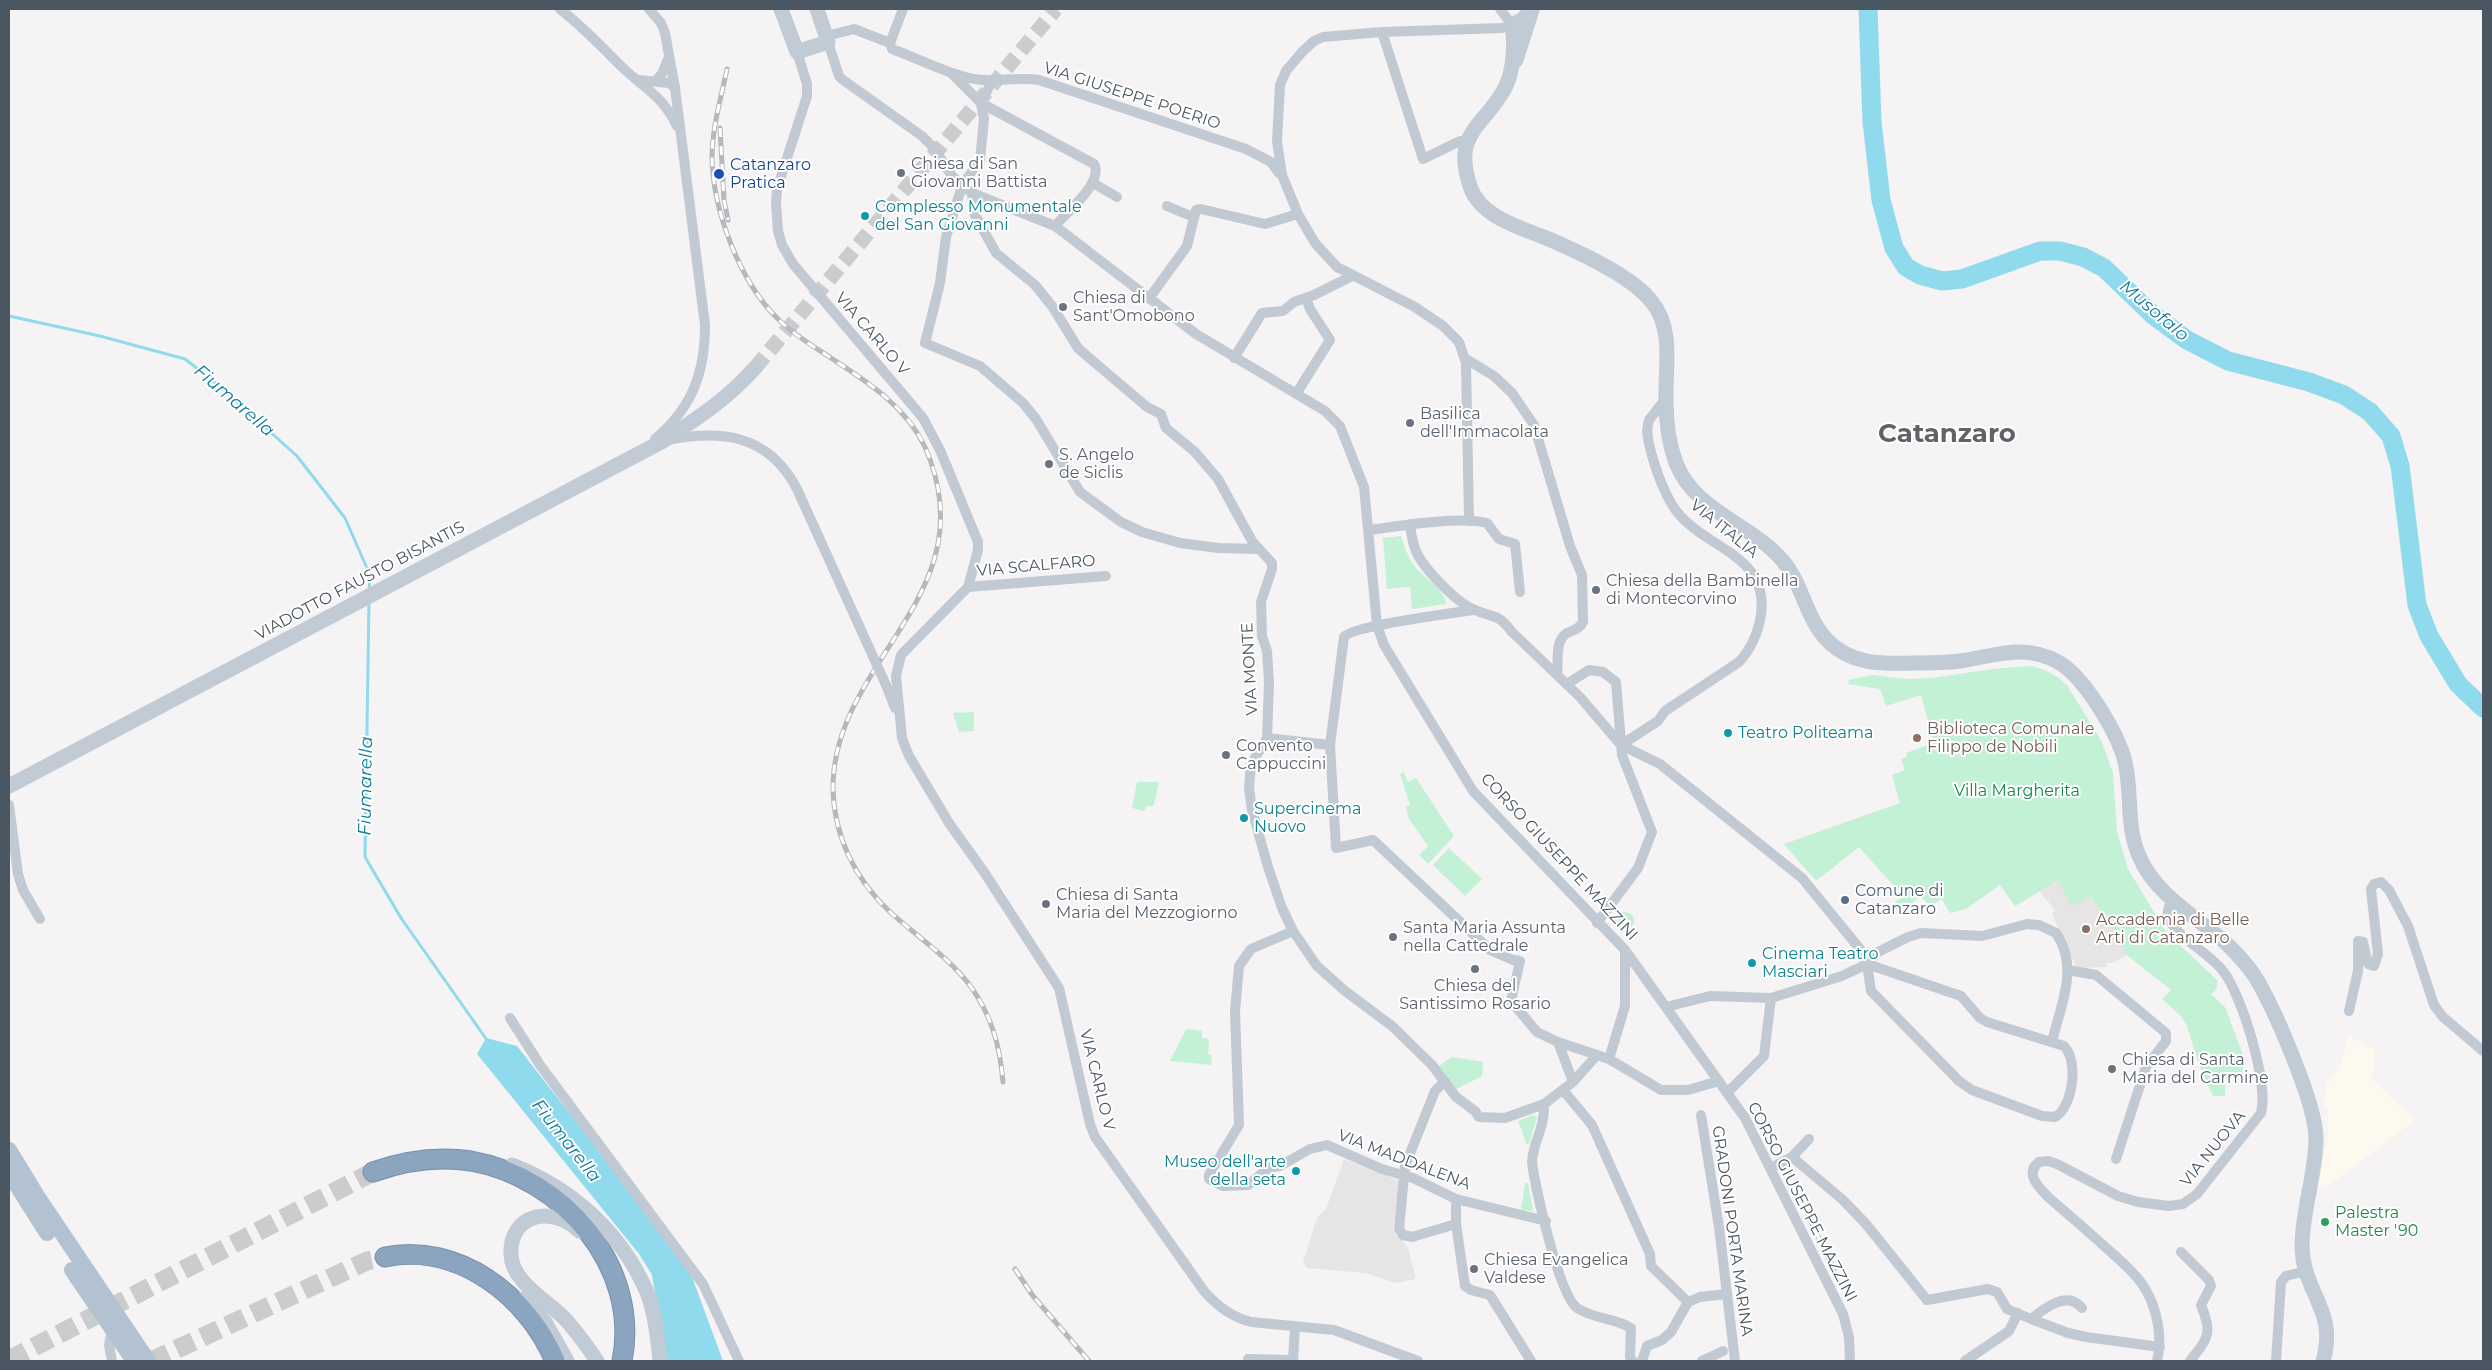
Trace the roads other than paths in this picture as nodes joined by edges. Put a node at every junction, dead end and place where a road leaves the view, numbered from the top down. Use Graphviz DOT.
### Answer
graph roads {
  1 [pos="560,9"];
  2 [pos="649,9"];
  3 [pos="781,9"];
  4 [pos="817,9"];
  5 [pos="903,9"];
  6 [pos="1500,9"];
  7 [pos="1532,9"];
  8 [pos="1512,26"];
  9 [pos="1382,32"];
  10 [pos="827,39"];
  11 [pos="890,43"];
  12 [pos="797,52"];
  13 [pos="668,59"];
  14 [pos="948,70"];
  15 [pos="1511,72"];
  16 [pos="640,80"];
  17 [pos="655,81"];
  18 [pos="992,81"];
  19 [pos="675,88"];
  20 [pos="658,96"];
  21 [pos="981,103"];
  22 [pos="681,134"];
  23 [pos="1466,144"];
  24 [pos="1282,175"];
  25 [pos="1093,183"];
  26 [pos="962,186"];
  27 [pos="972,193"];
  28 [pos="1117,197"];
  29 [pos="1167,206"];
  30 [pos="1298,214"];
  31 [pos="1193,217"];
  32 [pos="1055,226"];
  33 [pos="1352,276"];
  34 [pos="1150,297"];
  35 [pos="1306,298"];
  36 [pos="1234,358"];
  37 [pos="1466,359"];
  38 [pos="755,368"];
  39 [pos="1296,394"];
  40 [pos="1666,398"];
  41 [pos="662,441"];
  42 [pos="632,456"];
  43 [pos="1469,521"];
  44 [pos="1410,524"];
  45 [pos="1369,530"];
  46 [pos="1259,549"];
  47 [pos="1106,576"];
  48 [pos="968,587"];
  49 [pos="1520,592"];
  50 [pos="1473,610"];
  51 [pos="1377,626"];
  52 [pos="1557,674"];
  53 [pos="1567,684"];
  54 [pos="899,718"];
  55 [pos="1619,724"];
  56 [pos="1606,728"];
  57 [pos="1267,738"];
  58 [pos="1621,745"];
  59 [pos="1330,746"];
  60 [pos="15,783"];
  61 [pos="9,805"];
  62 [pos="2172,899"];
  63 [pos="40,919"];
  64 [pos="1597,923"];
  65 [pos="1293,931"];
  66 [pos="1625,950"];
  67 [pos="1867,964"];
  68 [pos="2068,970"];
  69 [pos="1771,998"];
  70 [pos="1666,1007"];
  71 [pos="2349,1011"];
  72 [pos="510,1018"];
  73 [pos="1558,1042"];
  74 [pos="2052,1042"];
  75 [pos="2483,1051"];
  76 [pos="1596,1055"];
  77 [pos="1609,1058"];
  78 [pos="1445,1081"];
  79 [pos="1719,1081"];
  80 [pos="1573,1082"];
  81 [pos="1563,1090"];
  82 [pos="1727,1093"];
  83 [pos="1544,1104"];
  84 [pos="1701,1116"];
  85 [pos="1809,1138"];
  86 [pos="9,1150"];
  87 [pos="1792,1157"];
  88 [pos="2116,1159"];
  89 [pos="410,1161"];
  90 [pos="9,1162"];
  91 [pos="1771,1168"];
  92 [pos="373,1172"];
  93 [pos="9,1173"];
  94 [pos="1404,1175"];
  95 [pos="9,1178"];
  96 [pos="31,1198"];
  97 [pos="1456,1199"];
  98 [pos="1546,1221"];
  99 [pos="1456,1224"];
  100 [pos="2181,1252"];
  101 [pos="391,1255"];
  102 [pos="2306,1272"];
  103 [pos="1726,1294"];
  104 [pos="1688,1302"];
  105 [pos="2082,1308"];
  106 [pos="2018,1313"];
  107 [pos="2031,1319"];
  108 [pos="1295,1326"];
  109 [pos="112,1329"];
  110 [pos="2160,1347"];
  111 [pos="1728,1351"];
  112 [pos="1248,1359"];
  113 [pos="112,1361"];
  114 [pos="134,1361"];
  115 [pos="148,1361"];
  116 [pos="555,1361"];
  117 [pos="567,1361"];
  118 [pos="597,1361"];
  119 [pos="614,1361"];
  120 [pos="622,1361"];
  121 [pos="660,1361"];
  122 [pos="739,1361"];
  123 [pos="1293,1361"];
  124 [pos="1418,1361"];
  125 [pos="1531,1361"];
  126 [pos="1633,1361"];
  127 [pos="1642,1361"];
  128 [pos="1702,1361"];
  129 [pos="1718,1361"];
  130 [pos="1735,1361"];
  131 [pos="1850,1361"];
  132 [pos="1966,1361"];
  133 [pos="2157,1361"];
  134 [pos="2190,1361"];
  135 [pos="2276,1361"];
  136 [pos="2323,1361"];
  1 -- 16 [label="street"];
  2 -- 13 [label="street"];
  3 -- 12 [label="street"];
  4 -- 10 [label="street"];
  5 -- 11 [label="street"];
  6 -- 8 [label="street"];
  7 -- 8 [label="street"];
  7 -- 15 [label="street"];
  8 -- 9 [label="street"];
  8 -- 15 [label="street"];
  9 -- 23 [label="street"];
  9 -- 24 [label="street"];
  10 -- 11 [label="street, VIA GIUSEPPE POERIO"];
  10 -- 12 [label="street"];
  10 -- 26 [label="street, CORSO GIUSEPPE MAZZINI"];
  11 -- 14 [label="street, VIA GIUSEPPE POERIO"];
  12 -- 48 [label="street, VIA CARLO V"];
  13 -- 17 [label="street"];
  13 -- 19 [label="street"];
  14 -- 18 [label="street, VIA GIUSEPPE POERIO"];
  14 -- 21 [label="street"];
  15 -- 23 [label="street"];
  16 -- 17 [label="street"];
  16 -- 20 [label="street"];
  17 -- 19 [label="street"];
  18 -- 21 [label="street"];
  18 -- 24 [label="street, VIA GIUSEPPE POERIO"];
  19 -- 20 [label="street"];
  19 -- 22 [label="street"];
  20 -- 22 [label="street"];
  21 -- 25 [label="street"];
  21 -- 26 [label="street"];
  22 -- 42 [label="street"];
  23 -- 40 [label="street"];
  24 -- 30 [label="street"];
  25 -- 28 [label="street"];
  25 -- 32 [label="street"];
  26 -- 27 [label="street, CORSO GIUSEPPE MAZZINI"];
  26 -- 46 [label="street"];
  27 -- 32 [label="street, CORSO GIUSEPPE MAZZINI"];
  27 -- 46 [label="street"];
  29 -- 31 [label="street"];
  30 -- 31 [label="street"];
  30 -- 33 [label="street"];
  31 -- 34 [label="street"];
  32 -- 34 [label="street, CORSO GIUSEPPE MAZZINI"];
  33 -- 35 [label="street"];
  33 -- 37 [label="street"];
  34 -- 36 [label="street, CORSO GIUSEPPE MAZZINI"];
  35 -- 36 [label="street"];
  35 -- 39 [label="street"];
  36 -- 39 [label="street, CORSO GIUSEPPE MAZZINI"];
  37 -- 43 [label="street"];
  37 -- 52 [label="street"];
  38 -- 41 [label="street, VIADOTTO FAUSTO BISANTIS"];
  39 -- 45 [label="street, CORSO GIUSEPPE MAZZINI"];
  40 -- 58 [label="street, VIA ITALIA"];
  40 -- 62 [label="street"];
  41 -- 42 [label="street, VIADOTTO FAUSTO BISANTIS"];
  41 -- 54 [label="street, bridge"];
  42 -- 60 [label="street, VIADOTTO FAUSTO BISANTIS"];
  43 -- 44 [label="street"];
  43 -- 49 [label="street"];
  44 -- 45 [label="street"];
  44 -- 50 [label="street"];
  45 -- 51 [label="street, CORSO GIUSEPPE MAZZINI"];
  46 -- 57 [label="street, VIA MONTE"];
  47 -- 48 [label="street, VIA SCALFARO"];
  48 -- 54 [label="street, VIA CARLO V"];
  50 -- 51 [label="street"];
  50 -- 52 [label="street"];
  51 -- 59 [label="street"];
  51 -- 64 [label="street, CORSO GIUSEPPE MAZZINI"];
  52 -- 53 [label="street"];
  53 -- 55 [label="street"];
  53 -- 56 [label="street"];
  54 -- 108 [label="street, VIA CARLO V"];
  55 -- 56 [label="street"];
  55 -- 58 [label="street"];
  56 -- 58 [label="street"];
  57 -- 59 [label="street"];
  57 -- 65 [label="street, VIA MONTE"];
  58 -- 64 [label="street"];
  58 -- 67 [label="street"];
  59 -- 73 [label="street"];
  61 -- 63 [label="street"];
  62 -- 102 [label="street"];
  62 -- 110 [label="street, VIA NUOVA"];
  64 -- 66 [label="street, CORSO GIUSEPPE MAZZINI"];
  65 -- 78 [label="street"];
  65 -- 94 [label="street, VIA MADDALENA"];
  66 -- 70 [label="street, CORSO GIUSEPPE MAZZINI"];
  66 -- 77 [label="street"];
  67 -- 68 [label="street"];
  67 -- 69 [label="street"];
  67 -- 74 [label="street"];
  67 -- 74 [label="street"];
  68 -- 74 [label="street"];
  68 -- 88 [label="street"];
  69 -- 70 [label="street"];
  69 -- 82 [label="street"];
  70 -- 79 [label="street, CORSO GIUSEPPE MAZZINI"];
  71 -- 75 [label="street"];
  72 -- 122 [label="street"];
  73 -- 76 [label="street"];
  73 -- 80 [label="street"];
  76 -- 77 [label="street"];
  76 -- 80 [label="street"];
  77 -- 79 [label="street"];
  78 -- 83 [label="street"];
  78 -- 94 [label="street"];
  79 -- 82 [label="street, CORSO GIUSEPPE MAZZINI"];
  80 -- 81 [label="street"];
  81 -- 83 [label="street"];
  81 -- 104 [label="street"];
  82 -- 91 [label="street, CORSO GIUSEPPE MAZZINI"];
  83 -- 98 [label="street"];
  84 -- 103 [label="street, GRADONI PORTA MARINA"];
  85 -- 87 [label="street"];
  86 -- 96 [label="main road"];
  87 -- 91 [label="street"];
  87 -- 106 [label="street"];
  89 -- 92 [label="highway"];
  89 -- 120 [label="highway"];
  89 -- 121 [label="street"];
  90 -- 96 [label="main road"];
  91 -- 131 [label="street, CORSO GIUSEPPE MAZZINI"];
  93 -- 96 [label="main road"];
  94 -- 97 [label="street, VIA MADDALENA"];
  94 -- 99 [label="street"];
  95 -- 96 [label="main road"];
  96 -- 109 [label="main road"];
  96 -- 115 [label="main road"];
  97 -- 98 [label="street, VIA MADDALENA"];
  97 -- 99 [label="street"];
  98 -- 126 [label="street"];
  99 -- 125 [label="street"];
  100 -- 134 [label="street"];
  101 -- 116 [label="highway"];
  101 -- 117 [label="street"];
  102 -- 135 [label="street"];
  102 -- 136 [label="street"];
  103 -- 104 [label="street"];
  103 -- 111 [label="street, GRADONI PORTA MARINA"];
  104 -- 127 [label="street"];
  105 -- 107 [label="street"];
  106 -- 107 [label="street"];
  106 -- 132 [label="street"];
  107 -- 110 [label="street"];
  108 -- 123 [label="street"];
  108 -- 124 [label="street, VIA CARLO V"];
  109 -- 113 [label="street"];
  109 -- 114 [label="main road"];
  110 -- 133 [label="street"];
  111 -- 128 [label="street"];
  111 -- 129 [label="street"];
  111 -- 130 [label="street, GRADONI PORTA MARINA"];
  112 -- 123 [label="street"];
  118 -- 119 [label="street"];
}
